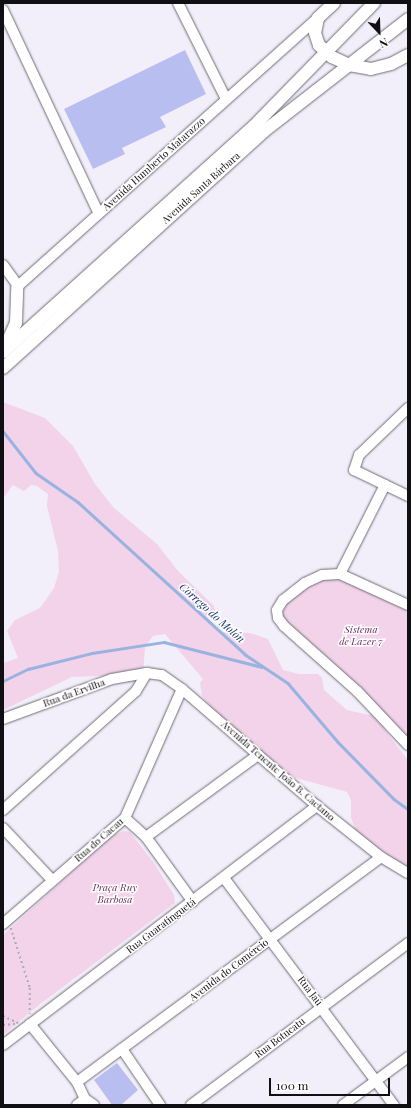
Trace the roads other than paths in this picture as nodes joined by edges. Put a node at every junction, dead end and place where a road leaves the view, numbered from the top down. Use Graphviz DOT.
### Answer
graph roads {
  1 [pos="178,3"];
  2 [pos="334,3"];
  3 [pos="374,3"];
  4 [pos="3,10"];
  5 [pos="318,18"];
  6 [pos="408,19"];
  7 [pos="292,40"];
  8 [pos="316,40"];
  9 [pos="326,52"];
  10 [pos="408,55"];
  11 [pos="349,65"];
  12 [pos="226,99"];
  13 [pos="99,214"];
  14 [pos="3,265"];
  15 [pos="17,287"];
  16 [pos="3,351"];
  17 [pos="3,368"];
  18 [pos="408,408"];
  19 [pos="385,485"];
  20 [pos="408,496"];
  21 [pos="340,574"];
  22 [pos="408,605"];
  23 [pos="147,673"];
  24 [pos="182,689"];
  25 [pos="3,719"];
  26 [pos="408,745"];
  27 [pos="258,755"];
  28 [pos="318,806"];
  29 [pos="3,810"];
  30 [pos="125,818"];
  31 [pos="3,828"];
  32 [pos="146,837"];
  33 [pos="381,857"];
  34 [pos="408,873"];
  35 [pos="224,878"];
  36 [pos="52,880"];
  37 [pos="192,902"];
  38 [pos="6,922"];
  39 [pos="270,939"];
  40 [pos="408,943"];
  41 [pos="322,1007"];
  42 [pos="30,1024"];
  43 [pos="3,1045"];
  44 [pos="122,1049"];
  45 [pos="408,1057"];
  46 [pos="376,1080"];
  47 [pos="77,1082"];
  48 [pos="81,1102"];
  49 [pos="94,1105"];
  50 [pos="160,1105"];
  51 [pos="191,1105"];
  52 [pos="343,1105"];
  53 [pos="394,1105"];
  1 -- 12 [label="street"];
  2 -- 5 [label="main road, Avenida Humberto Matarazzo"];
  3 -- 9 [label="main road, Avenida Santa Bárbara"];
  4 -- 13 [label="street"];
  5 -- 7 [label="street, Avenida Humberto Matarazzo"];
  5 -- 8 [label="main road"];
  6 -- 11 [label="main road, Avenida Santa Bárbara"];
  7 -- 8 [label="street"];
  7 -- 12 [label="street, Avenida Humberto Matarazzo"];
  8 -- 9 [label="main road"];
  9 -- 11 [label="main road"];
  9 -- 16 [label="main road, Avenida Santa Bárbara"];
  10 -- 11 [label="main road"];
  11 -- 17 [label="main road, Avenida Santa Bárbara"];
  12 -- 13 [label="street, Avenida Humberto Matarazzo"];
  13 -- 15 [label="street, Avenida Humberto Matarazzo"];
  14 -- 15 [label="street"];
  15 -- 16 [label="main road"];
  18 -- 19 [label="street"];
  19 -- 20 [label="street"];
  19 -- 21 [label="street"];
  21 -- 22 [label="street"];
  21 -- 26 [label="street"];
  23 -- 24 [label="street, Avenida Tenente João B. Caetano"];
  23 -- 25 [label="street, Rua da Ervilha"];
  23 -- 29 [label="street"];
  24 -- 27 [label="street, Avenida Tenente João B. Caetano"];
  24 -- 30 [label="street, Rua do Cacau"];
  27 -- 28 [label="street, Avenida Tenente João B. Caetano"];
  27 -- 32 [label="street"];
  28 -- 33 [label="street, Avenida Tenente João B. Caetano"];
  28 -- 35 [label="street, Rua Guaratinguetá"];
  30 -- 32 [label="street"];
  30 -- 36 [label="street, Rua do Cacau"];
  31 -- 36 [label="street"];
  32 -- 37 [label="street"];
  33 -- 34 [label="street, Avenida Tenente João B. Caetano"];
  33 -- 39 [label="street, Avenida do Comércio"];
  35 -- 37 [label="street, Rua Guaratinguetá"];
  35 -- 39 [label="street, Rua Jaú"];
  36 -- 38 [label="street, Rua do Cacau"];
  37 -- 42 [label="street, Rua Guaratinguetá"];
  39 -- 41 [label="street, Rua Jaú"];
  39 -- 44 [label="street, Avenida do Comércio"];
  40 -- 41 [label="street, Rua Botucatu"];
  41 -- 46 [label="street, Rua Jaú"];
  41 -- 51 [label="street, Rua Botucatu"];
  42 -- 43 [label="street, Rua Guaratinguetá"];
  42 -- 47 [label="street"];
  44 -- 47 [label="street, Avenida do Comércio"];
  44 -- 50 [label="street"];
  45 -- 46 [label="street"];
  46 -- 52 [label="street"];
  46 -- 53 [label="street, Rua Jaú"];
  47 -- 48 [label="street"];
  48 -- 49 [label="street"];
}
